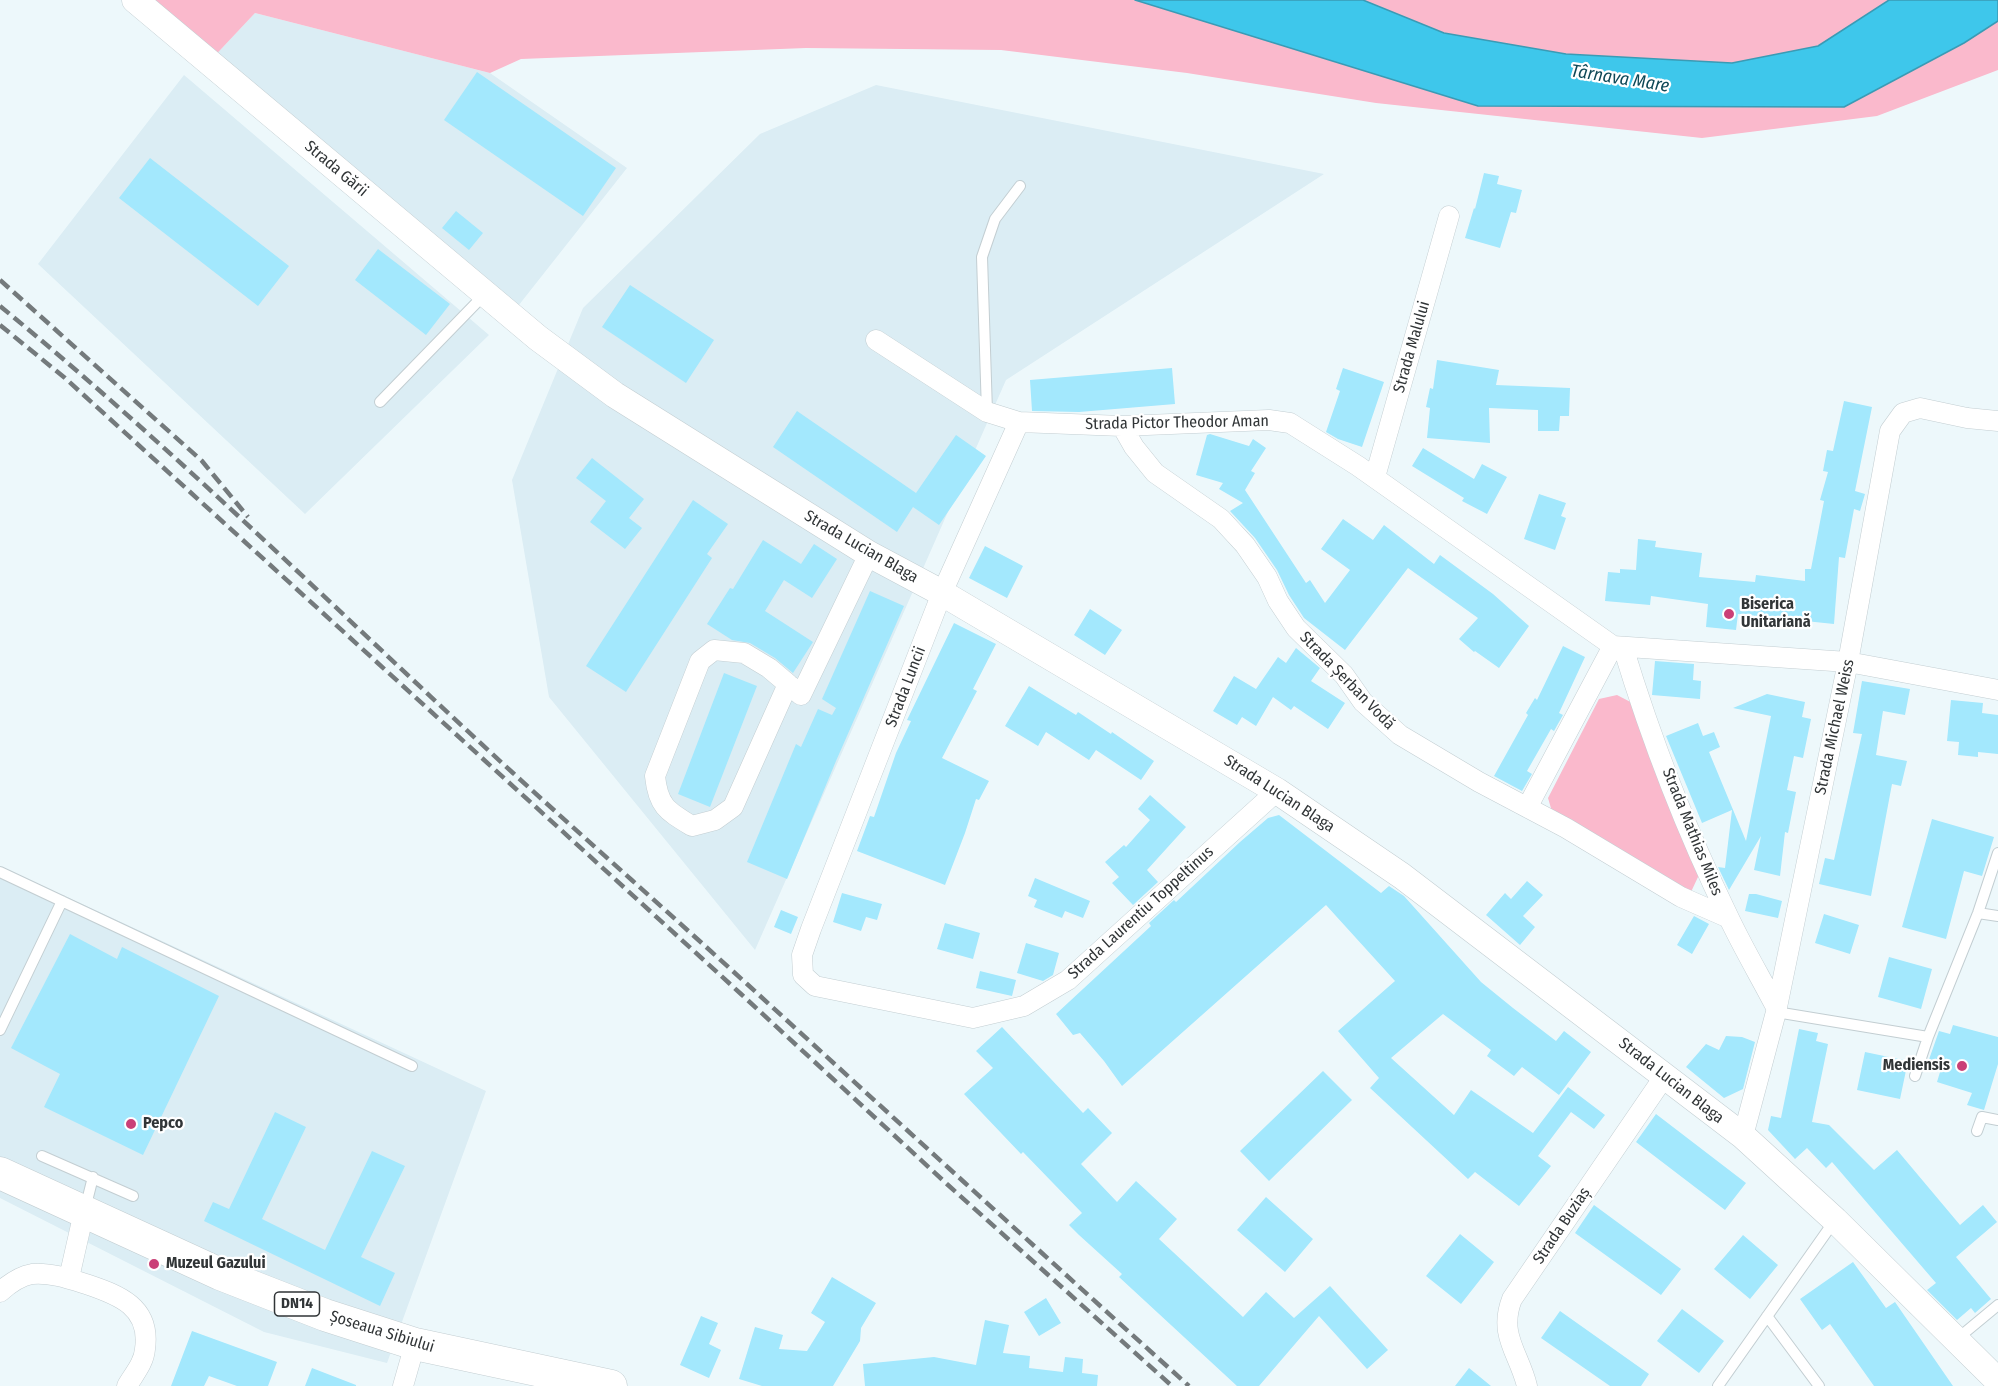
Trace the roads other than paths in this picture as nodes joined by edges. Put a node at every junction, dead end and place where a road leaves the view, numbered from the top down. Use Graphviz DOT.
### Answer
graph roads {
  1 [pos="135,0"];
  2 [pos="1020,186"];
  3 [pos="1449,216"];
  4 [pos="486,294"];
  5 [pos="538,338"];
  6 [pos="876,340"];
  7 [pos="380,402"];
  8 [pos="987,411"];
  9 [pos="1998,421"];
  10 [pos="1019,423"];
  11 [pos="1122,426"];
  12 [pos="1375,477"];
  13 [pos="869,554"];
  14 [pos="942,593"];
  15 [pos="1618,647"];
  16 [pos="1848,662"];
  17 [pos="788,684"];
  18 [pos="1998,690"];
  19 [pos="1277,791"];
  20 [pos="1528,806"];
  21 [pos="1998,853"];
  22 [pos="0,872"];
  23 [pos="62,901"];
  24 [pos="1978,913"];
  25 [pos="1998,916"];
  26 [pos="1729,918"];
  27 [pos="802,955"];
  28 [pos="1777,1011"];
  29 [pos="0,1030"];
  30 [pos="1928,1037"];
  31 [pos="412,1066"];
  32 [pos="1915,1076"];
  33 [pos="1664,1077"];
  34 [pos="1998,1120"];
  35 [pos="1977,1131"];
  36 [pos="1743,1136"];
  37 [pos="42,1156"];
  38 [pos="0,1173"];
  39 [pos="93,1177"];
  40 [pos="132,1196"];
  41 [pos="84,1212"];
  42 [pos="1835,1220"];
  43 [pos="69,1278"];
  44 [pos="0,1292"];
  45 [pos="1998,1305"];
  46 [pos="1767,1316"];
  47 [pos="1956,1340"];
  48 [pos="415,1344"];
  49 [pos="1998,1381"];
  50 [pos="408,1385"];
  51 [pos="127,1386"];
  52 [pos="611,1386"];
  53 [pos="1527,1386"];
  54 [pos="1718,1386"];
  55 [pos="1819,1386"];
  56 [pos="1980,1386"];
  1 -- 4 [label="street, Strada Gării"];
  2 -- 8 [label="lane"];
  3 -- 12 [label="street, Strada Malului"];
  4 -- 5 [label="street, Strada Gării"];
  4 -- 7 [label="lane"];
  5 -- 13 [label="street, Strada Lucian Blaga"];
  6 -- 8 [label="street, Strada Pictor Theodor Aman"];
  8 -- 10 [label="street, Strada Pictor Theodor Aman"];
  9 -- 16 [label="street, Strada Michael Weiss"];
  10 -- 11 [label="street, Strada Pictor Theodor Aman"];
  10 -- 14 [label="street, Strada Luncii"];
  11 -- 12 [label="street, Strada Pictor Theodor Aman"];
  11 -- 20 [label="street, Strada Șerban Vodă"];
  12 -- 15 [label="street, Strada Pictor Theodor Aman"];
  13 -- 14 [label="street, Strada Lucian Blaga"];
  13 -- 17 [label="street"];
  14 -- 19 [label="street, Strada Lucian Blaga"];
  14 -- 27 [label="street, Strada Luncii"];
  15 -- 16 [label="street"];
  15 -- 20 [label="street"];
  15 -- 26 [label="street, Strada Mathias Miles"];
  16 -- 18 [label="street"];
  16 -- 28 [label="street, Strada Michael Weiss"];
  17 -- 17 [label="street"];
  19 -- 27 [label="street, Strada Laurentiu Toppeltinus"];
  19 -- 33 [label="street, Strada Lucian Blaga"];
  20 -- 26 [label="street, Strada Șerban Vodă"];
  21 -- 24 [label="lane"];
  22 -- 23 [label="lane"];
  23 -- 29 [label="lane"];
  23 -- 31 [label="lane"];
  24 -- 25 [label="lane"];
  24 -- 30 [label="lane"];
  26 -- 28 [label="street, Strada Mathias Miles"];
  28 -- 30 [label="lane"];
  28 -- 36 [label="street, Strada Michael Weiss"];
  30 -- 32 [label="lane"];
  33 -- 36 [label="street, Strada Lucian Blaga"];
  33 -- 53 [label="street, Strada Buziaș"];
  34 -- 35 [label="lane"];
  36 -- 42 [label="street, Strada Lucian Blaga"];
  37 -- 39 [label="lane"];
  38 -- 41 [label="main road, Șoseaua Sibiului / DN14"];
  39 -- 40 [label="lane"];
  39 -- 41 [label="lane"];
  41 -- 43 [label="street"];
  41 -- 48 [label="main road, Șoseaua Sibiului / DN14"];
  42 -- 46 [label="lane"];
  42 -- 47 [label="street, Strada Lucian Blaga"];
  43 -- 44 [label="street"];
  43 -- 51 [label="street"];
  45 -- 47 [label="lane"];
  46 -- 54 [label="lane"];
  46 -- 55 [label="lane"];
  47 -- 49 [label="street, Strada Lucian Blaga"];
  47 -- 56 [label="street, Strada Lucian Blaga"];
  48 -- 50 [label="street"];
  48 -- 52 [label="main road, Șoseaua Sibiului / DN14"];
}
